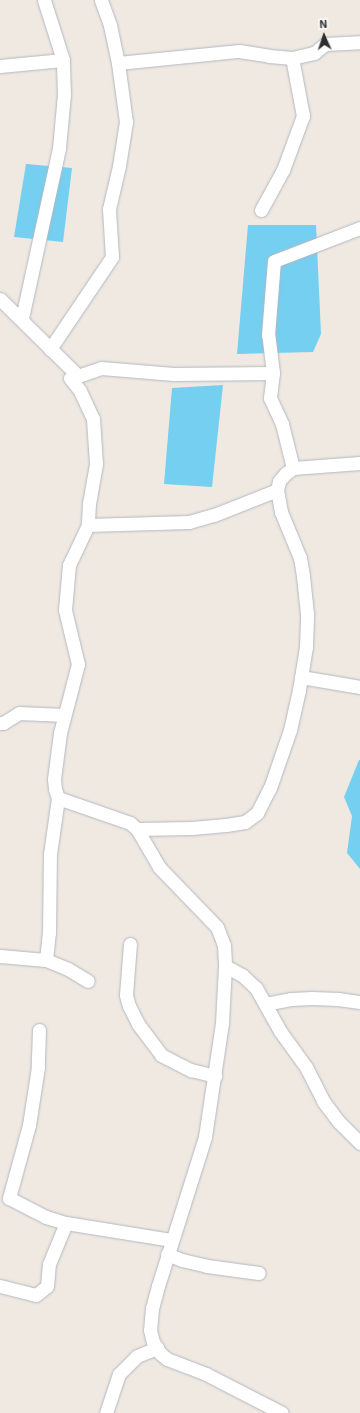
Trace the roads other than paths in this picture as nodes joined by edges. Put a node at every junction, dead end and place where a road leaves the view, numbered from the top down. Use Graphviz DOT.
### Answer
graph roads {
  1 [pos="44,0"];
  2 [pos="101,0"];
  3 [pos="360,42"];
  4 [pos="292,58"];
  5 [pos="63,60"];
  6 [pos="118,64"];
  7 [pos="0,66"];
  8 [pos="261,210"];
  9 [pos="360,228"];
  10 [pos="0,299"];
  11 [pos="22,318"];
  12 [pos="50,349"];
  13 [pos="273,373"];
  14 [pos="78,376"];
  15 [pos="360,463"];
  16 [pos="293,468"];
  17 [pos="277,490"];
  18 [pos="88,525"];
  19 [pos="301,677"];
  20 [pos="360,687"];
  21 [pos="64,715"];
  22 [pos="0,723"];
  23 [pos="58,798"];
  24 [pos="137,829"];
  25 [pos="130,944"];
  26 [pos="0,956"];
  27 [pos="46,960"];
  28 [pos="225,966"];
  29 [pos="88,981"];
  30 [pos="360,1002"];
  31 [pos="265,1004"];
  32 [pos="39,1030"];
  33 [pos="215,1076"];
  34 [pos="360,1143"];
  35 [pos="4,1196"];
  36 [pos="66,1223"];
  37 [pos="171,1240"];
  38 [pos="167,1254"];
  39 [pos="259,1272"];
  40 [pos="0,1286"];
  41 [pos="157,1348"];
  42 [pos="106,1413"];
  43 [pos="282,1413"];
  1 -- 5 [label="street"];
  2 -- 6 [label="street"];
  3 -- 4 [label="street"];
  4 -- 6 [label="street"];
  4 -- 8 [label="street"];
  5 -- 7 [label="street"];
  5 -- 11 [label="street"];
  6 -- 12 [label="street"];
  9 -- 13 [label="street"];
  10 -- 11 [label="street"];
  11 -- 12 [label="street"];
  12 -- 14 [label="street"];
  13 -- 14 [label="street"];
  13 -- 16 [label="street"];
  14 -- 18 [label="street"];
  15 -- 16 [label="street"];
  16 -- 17 [label="street"];
  17 -- 18 [label="street"];
  17 -- 19 [label="street"];
  18 -- 21 [label="street"];
  19 -- 20 [label="street"];
  19 -- 24 [label="street"];
  21 -- 22 [label="street"];
  21 -- 23 [label="street"];
  23 -- 24 [label="street"];
  23 -- 27 [label="street"];
  24 -- 28 [label="street"];
  25 -- 33 [label="street"];
  26 -- 27 [label="street"];
  27 -- 29 [label="street"];
  28 -- 31 [label="street"];
  28 -- 33 [label="street"];
  30 -- 31 [label="street"];
  31 -- 34 [label="street"];
  32 -- 35 [label="street"];
  33 -- 37 [label="street"];
  35 -- 36 [label="street"];
  36 -- 37 [label="street"];
  36 -- 40 [label="street"];
  37 -- 38 [label="street"];
  38 -- 39 [label="street"];
  38 -- 41 [label="street"];
  41 -- 42 [label="street"];
  41 -- 43 [label="street"];
}
